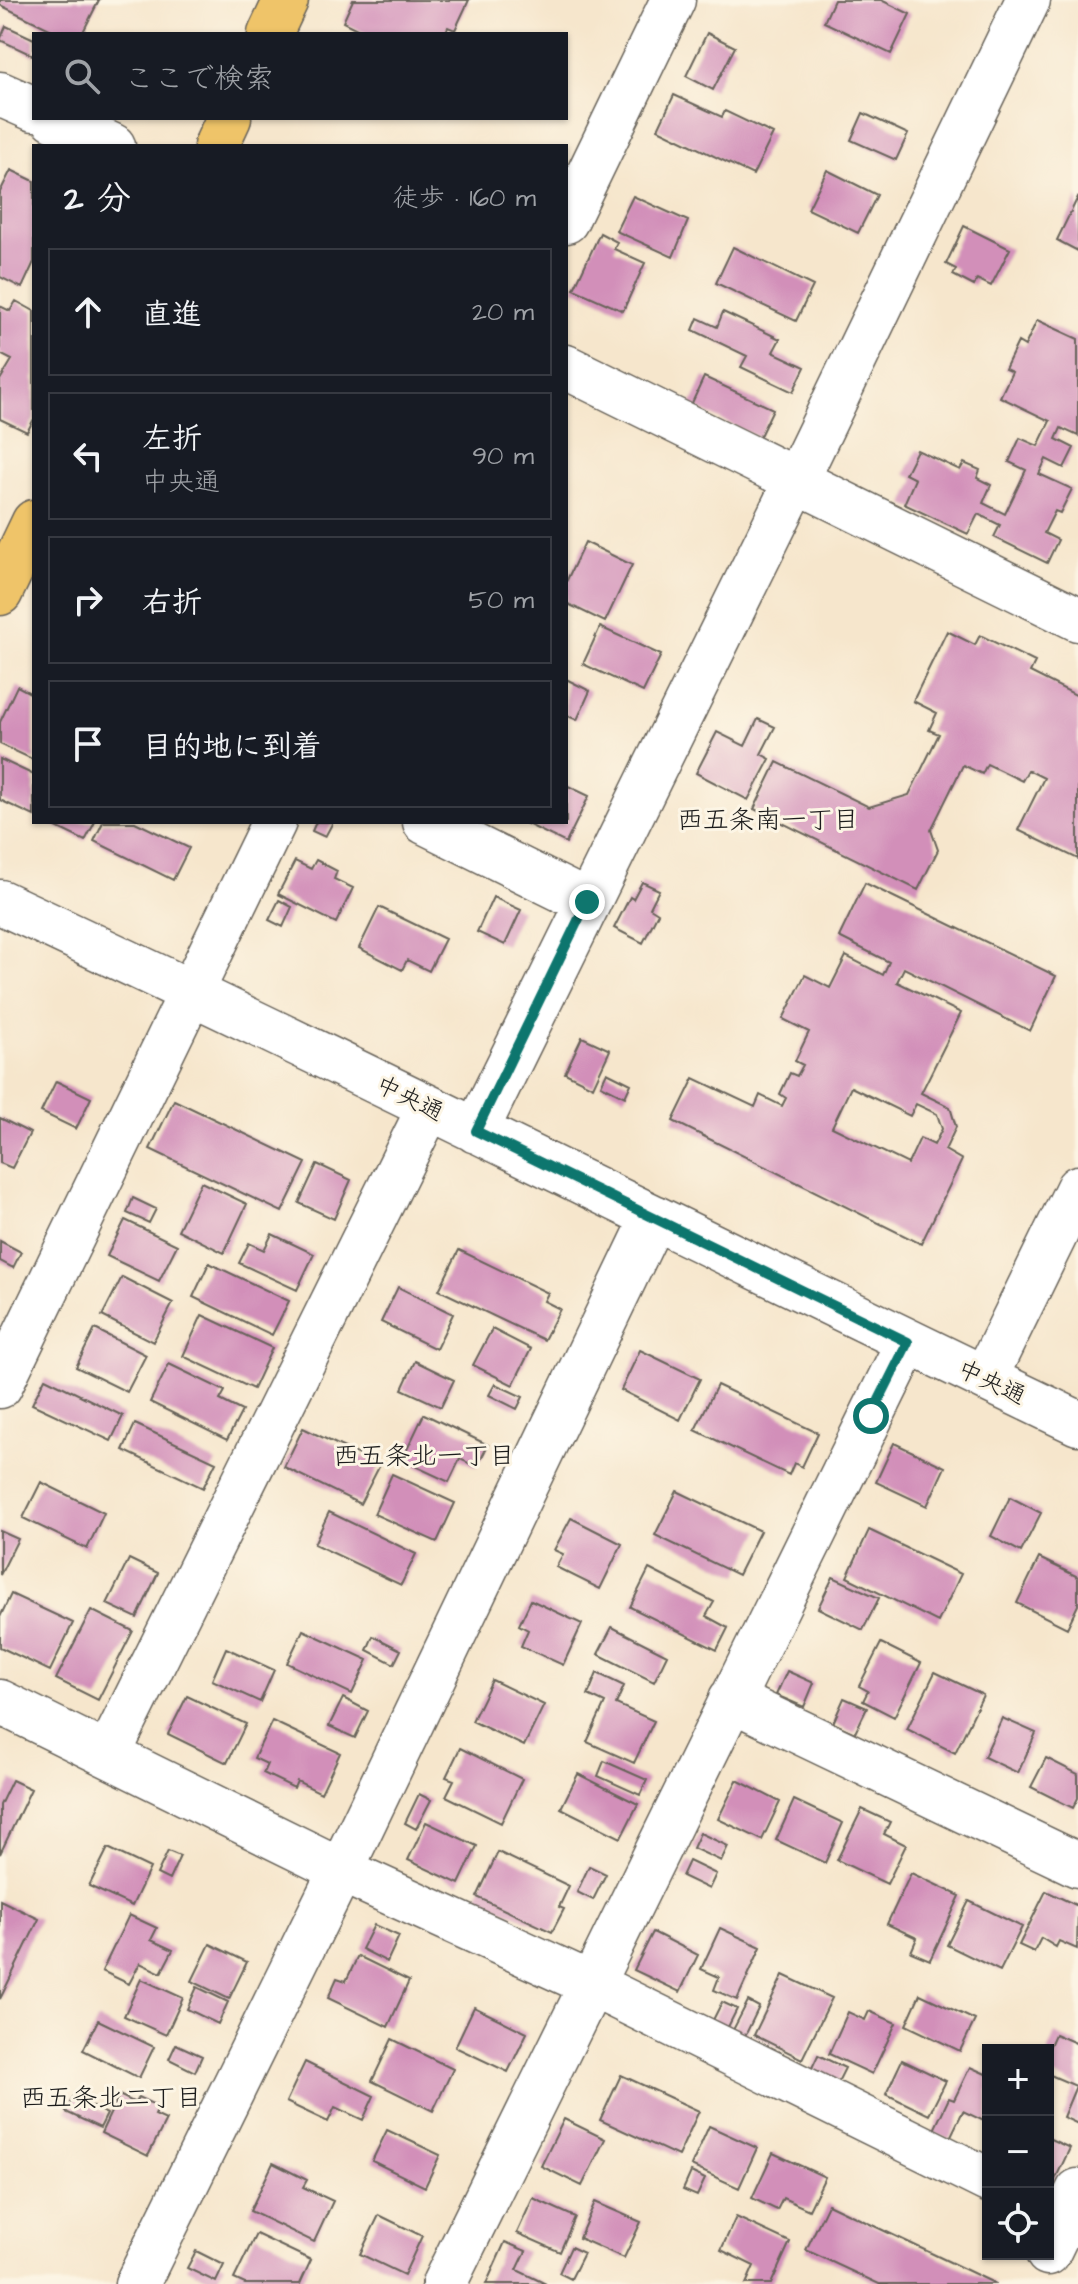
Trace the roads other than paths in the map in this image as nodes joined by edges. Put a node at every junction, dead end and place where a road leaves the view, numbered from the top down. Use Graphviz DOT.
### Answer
graph roads {
  1 [pos="286,0"];
  2 [pos="673,0"];
  3 [pos="1028,0"];
  4 [pos="271,32"];
  5 [pos="0,94"];
  6 [pos="32,108"];
  7 [pos="57,120"];
  8 [pos="228,120"];
  9 [pos="109,144"];
  10 [pos="217,144"];
  11 [pos="568,217"];
  12 [pos="568,368"];
  13 [pos="796,481"];
  14 [pos="32,526"];
  15 [pos="0,593"];
  16 [pos="1078,619"];
  17 [pos="273,824"];
  18 [pos="429,824"];
  19 [pos="0,902"];
  20 [pos="587,902"];
  21 [pos="193,992"];
  22 [pos="429,1108"];
  23 [pos="476,1131"];
  24 [pos="1078,1188"];
  25 [pos="654,1217"];
  26 [pos="908,1342"];
  27 [pos="985,1378"];
  28 [pos="0,1386"];
  29 [pos="1078,1423"];
  30 [pos="731,1699"];
  31 [pos="0,1702"];
  32 [pos="108,1755"];
  33 [pos="1078,1865"];
  34 [pos="341,1870"];
  35 [pos="591,1984"];
  36 [pos="982,2177"];
  37 [pos="1061,2225"];
  38 [pos="137,2284"];
  39 [pos="444,2284"];
  40 [pos="1033,2284"];
  1 -- 4 [label="highway"];
  2 -- 11 [label="street"];
  3 -- 13 [label="street"];
  5 -- 6 [label="street"];
  7 -- 9 [label="street"];
  8 -- 10 [label="highway"];
  12 -- 13 [label="street"];
  13 -- 16 [label="street"];
  13 -- 20 [label="street"];
  14 -- 15 [label="highway"];
  17 -- 21 [label="street"];
  18 -- 20 [label="street"];
  19 -- 21 [label="street, 中央通"];
  20 -- 23 [label="street"];
  21 -- 22 [label="street, 中央通"];
  21 -- 28 [label="street"];
  22 -- 23 [label="street, 中央通"];
  22 -- 32 [label="street"];
  23 -- 25 [label="street, 中央通"];
  24 -- 27 [label="street"];
  25 -- 26 [label="street, 中央通"];
  25 -- 34 [label="street"];
  26 -- 27 [label="street, 中央通"];
  26 -- 30 [label="street"];
  27 -- 29 [label="street, 中央通"];
  30 -- 33 [label="street"];
  30 -- 35 [label="street"];
  31 -- 32 [label="street"];
  32 -- 34 [label="street"];
  34 -- 35 [label="street"];
  34 -- 38 [label="street"];
  35 -- 36 [label="street"];
  35 -- 39 [label="street"];
  37 -- 40 [label="street"];
}
